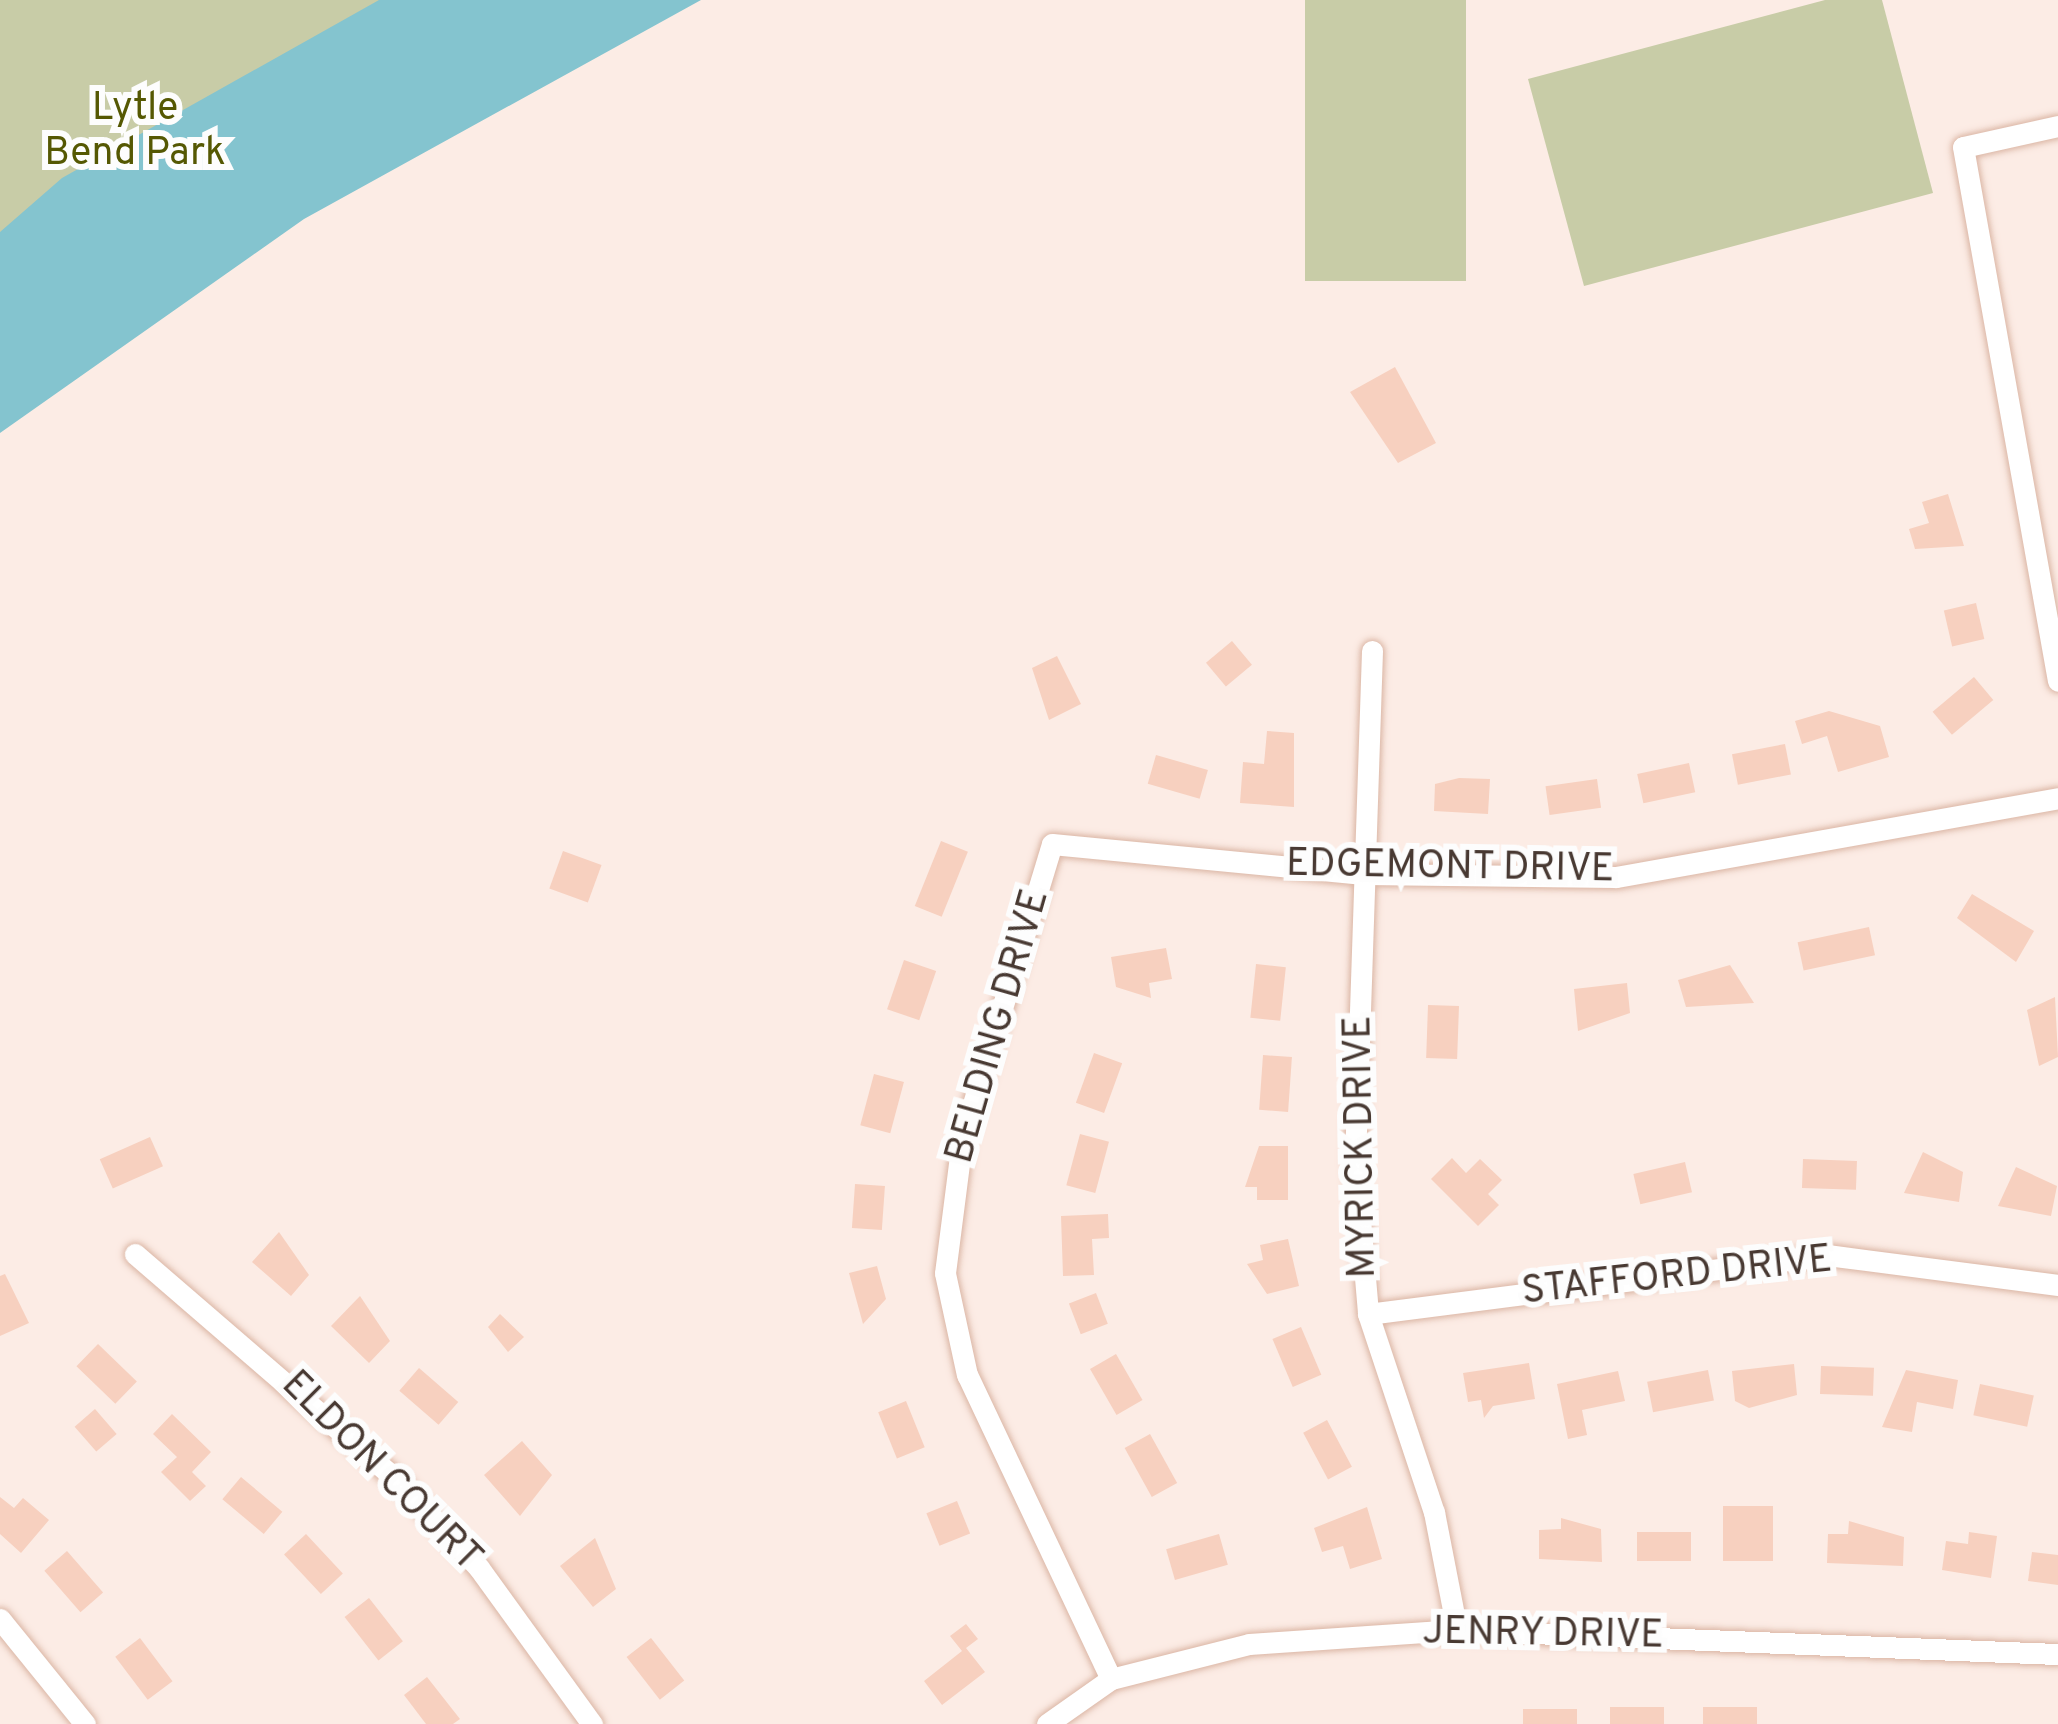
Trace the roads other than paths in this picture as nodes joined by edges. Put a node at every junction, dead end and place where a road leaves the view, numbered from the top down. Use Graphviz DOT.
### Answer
graph roads {
  1 [pos="2058,126"];
  2 [pos="1372,651"];
  3 [pos="2058,681"];
  4 [pos="2058,798"];
  5 [pos="1052,844"];
  6 [pos="1364,874"];
  7 [pos="135,1254"];
  8 [pos="2058,1285"];
  9 [pos="1368,1314"];
  10 [pos="0,1619"];
  11 [pos="1457,1630"];
  12 [pos="2058,1654"];
  13 [pos="1111,1679"];
  14 [pos="85,1724"];
  15 [pos="592,1724"];
  16 [pos="1047,1724"];
  1 -- 3 [label="street"];
  2 -- 6 [label="street, MYRICK DRIVE"];
  4 -- 6 [label="street, EDGEMONT DRIVE"];
  5 -- 6 [label="street, EDGEMONT DRIVE"];
  5 -- 13 [label="street, BELDING DRIVE"];
  6 -- 9 [label="street, MYRICK DRIVE"];
  7 -- 15 [label="street, ELDON COURT"];
  8 -- 9 [label="street, STAFFORD DRIVE"];
  9 -- 11 [label="street, MYRICK DRIVE"];
  10 -- 14 [label="street"];
  11 -- 12 [label="street, JENRY DRIVE"];
  11 -- 13 [label="street, JENRY DRIVE"];
  13 -- 16 [label="street, JENRY DRIVE"];
}
